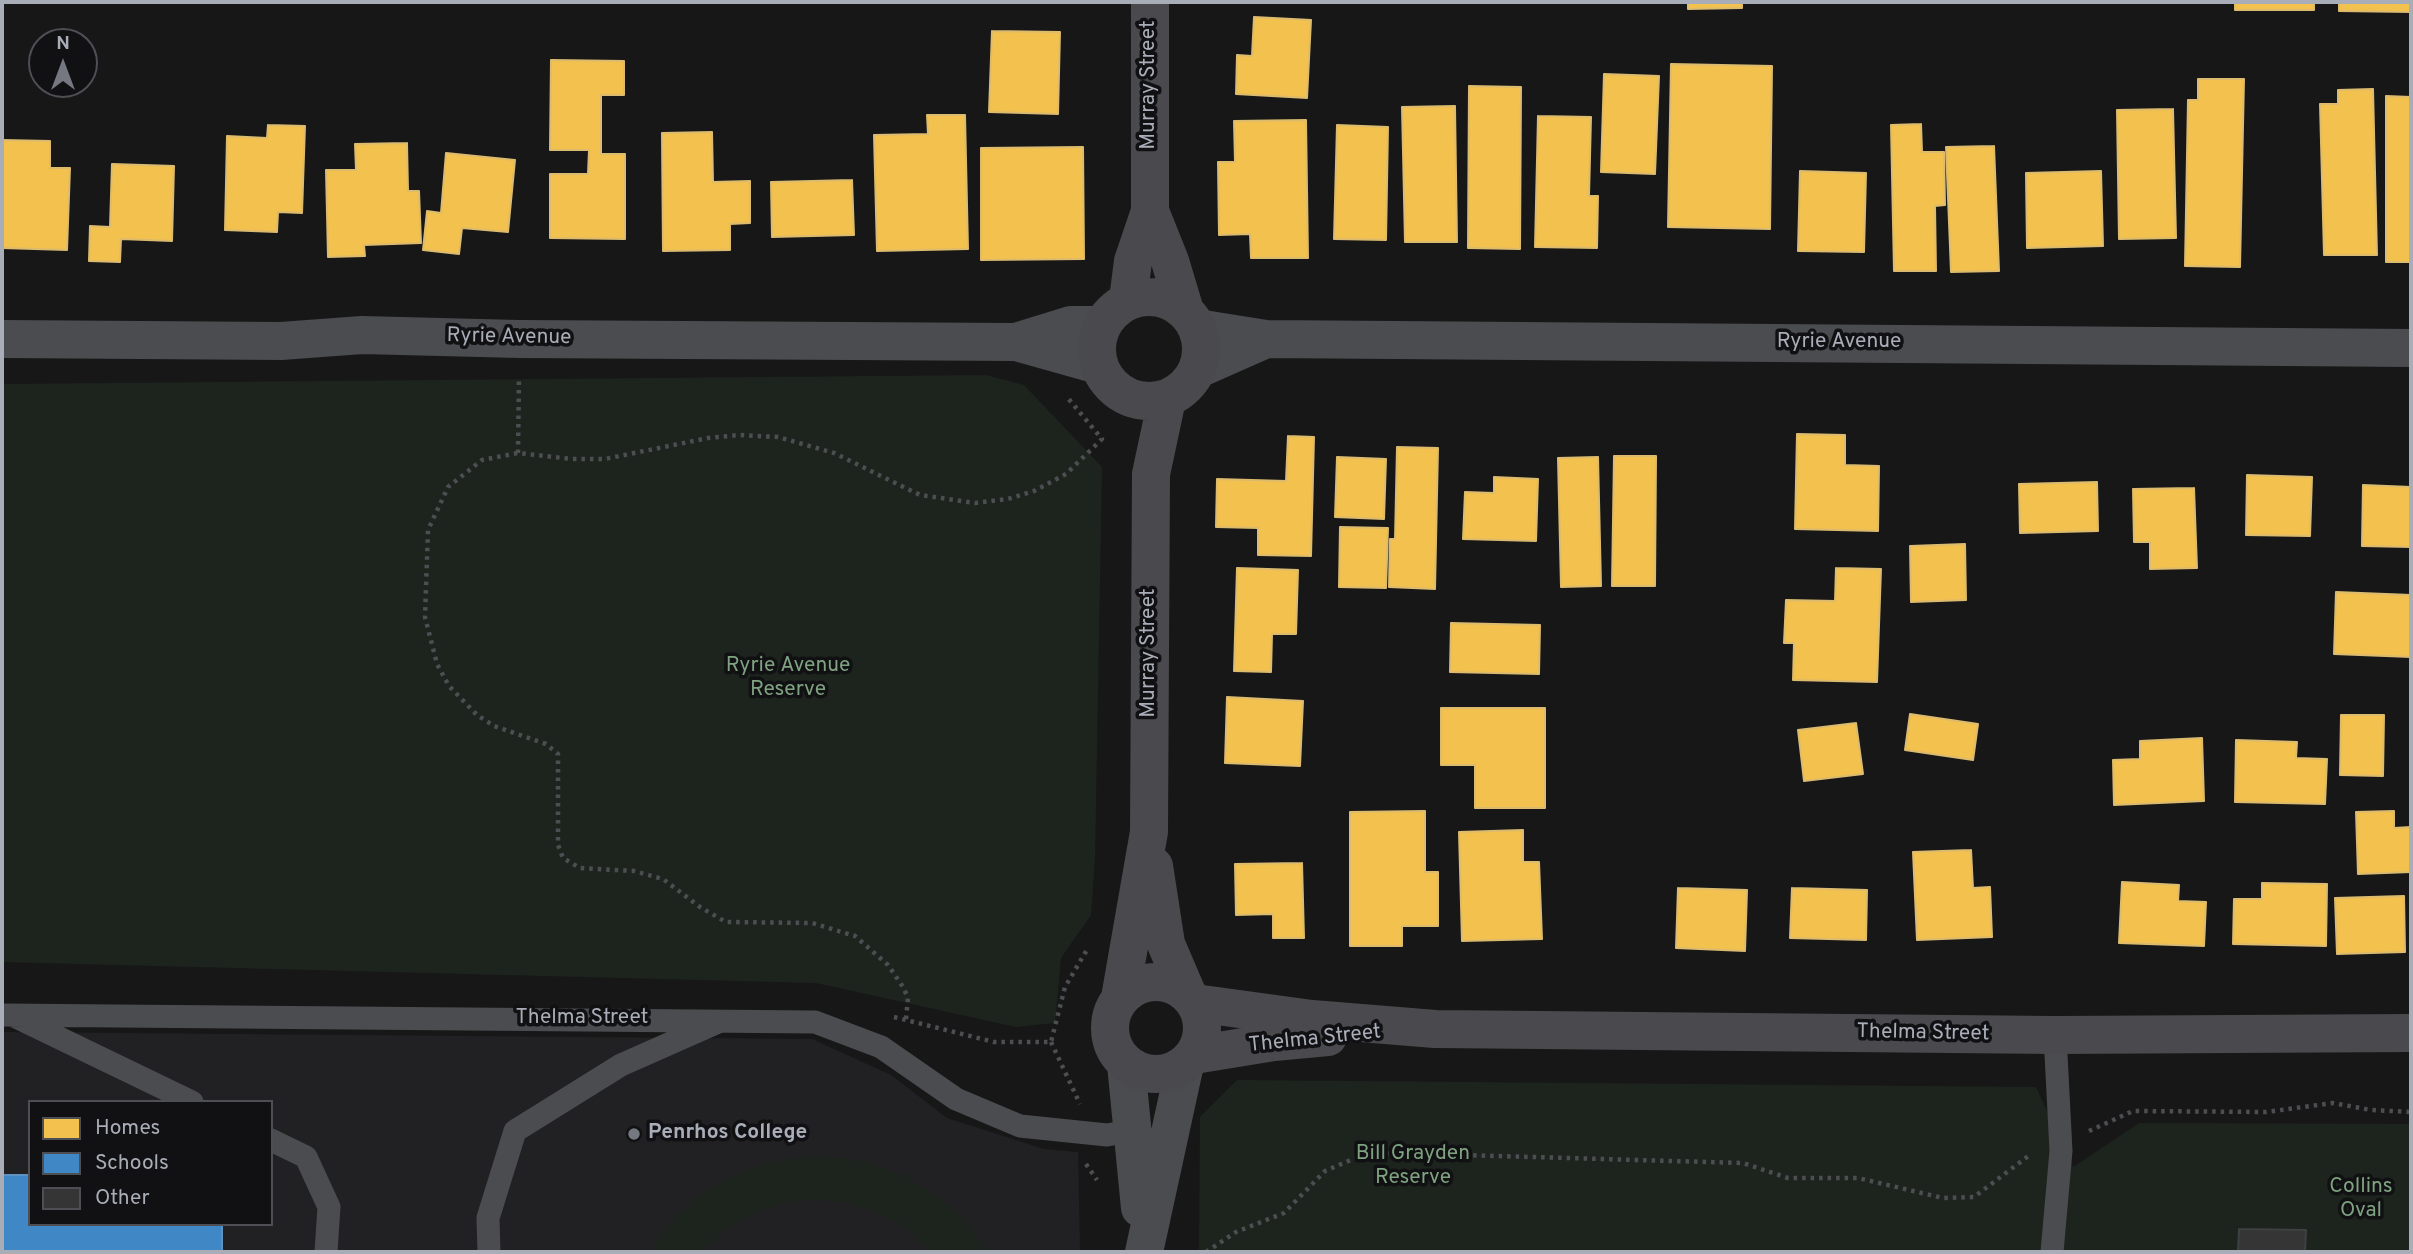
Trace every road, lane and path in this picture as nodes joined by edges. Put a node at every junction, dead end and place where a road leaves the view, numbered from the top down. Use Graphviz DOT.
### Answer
graph roads {
  1 [pos="1150,2"];
  2 [pos="1150,211"];
  3 [pos="1115,313"];
  4 [pos="1191,319"];
  5 [pos="2,339"];
  6 [pos="1266,339"];
  7 [pos="519,340"];
  8 [pos="1016,342"];
  9 [pos="2411,348"];
  10 [pos="1098,365"];
  11 [pos="1198,369"];
  12 [pos="1060,388"];
  13 [pos="1125,397"];
  14 [pos="1167,398"];
  15 [pos="518,453"];
  16 [pos="1151,474"];
  17 [pos="1149,832"];
  18 [pos="1121,998"];
  19 [pos="1191,998"];
  20 [pos="7,1015"];
  21 [pos="723,1019"];
  22 [pos="906,1019"];
  23 [pos="1435,1029"];
  24 [pos="2411,1033"];
  25 [pos="2055,1035"];
  26 [pos="1190,1059"];
  27 [pos="1126,1064"];
  28 [pos="188,1100"];
  29 [pos="2411,1112"];
  30 [pos="1134,1130"];
  31 [pos="273,1141"];
  32 [pos="2061,1150"];
  33 [pos="326,1252"];
  34 [pos="489,1252"];
  35 [pos="1143,1252"];
  36 [pos="1206,1252"];
  37 [pos="2052,1252"];
  1 -- 2 [label="main road, Murray Street"];
  2 -- 3 [label="main road, Murray Street"];
  2 -- 4 [label="main road, Murray Street"];
  3 -- 4 [label="main road"];
  3 -- 8 [label="street, Ryrie Avenue"];
  3 -- 10 [label="main road"];
  4 -- 6 [label="street, Ryrie Avenue"];
  4 -- 11 [label="main road"];
  5 -- 7 [label="street, Ryrie Avenue"];
  6 -- 9 [label="street, Ryrie Avenue"];
  6 -- 11 [label="street, Ryrie Avenue"];
  7 -- 8 [label="street, Ryrie Avenue"];
  7 -- 15 [label="path"];
  8 -- 10 [label="street, Ryrie Avenue"];
  10 -- 13 [label="main road"];
  11 -- 14 [label="main road"];
  12 -- 15 [label="path"];
  13 -- 14 [label="main road"];
  13 -- 16 [label="main road, Murray Street"];
  14 -- 16 [label="main road, Murray Street"];
  15 -- 22 [label="path"];
  16 -- 17 [label="main road, Murray Street"];
  17 -- 18 [label="main road, Murray Street"];
  17 -- 19 [label="main road, Murray Street"];
  18 -- 19 [label="main road"];
  18 -- 27 [label="main road"];
  19 -- 23 [label="main road, Thelma Street"];
  19 -- 26 [label="main road"];
  20 -- 21 [label="lane, Thelma Street"];
  20 -- 28 [label="lane"];
  21 -- 30 [label="lane, Thelma Street"];
  21 -- 34 [label="lane"];
  23 -- 25 [label="main road, Thelma Street"];
  23 -- 26 [label="main road, Thelma Street"];
  24 -- 25 [label="main road, Thelma Street"];
  25 -- 32 [label="lane"];
  26 -- 27 [label="main road"];
  26 -- 35 [label="street"];
  27 -- 30 [label="street"];
  29 -- 32 [label="path"];
  30 -- 35 [label="street"];
  31 -- 33 [label="lane"];
  32 -- 36 [label="path"];
  32 -- 37 [label="lane"];
}
